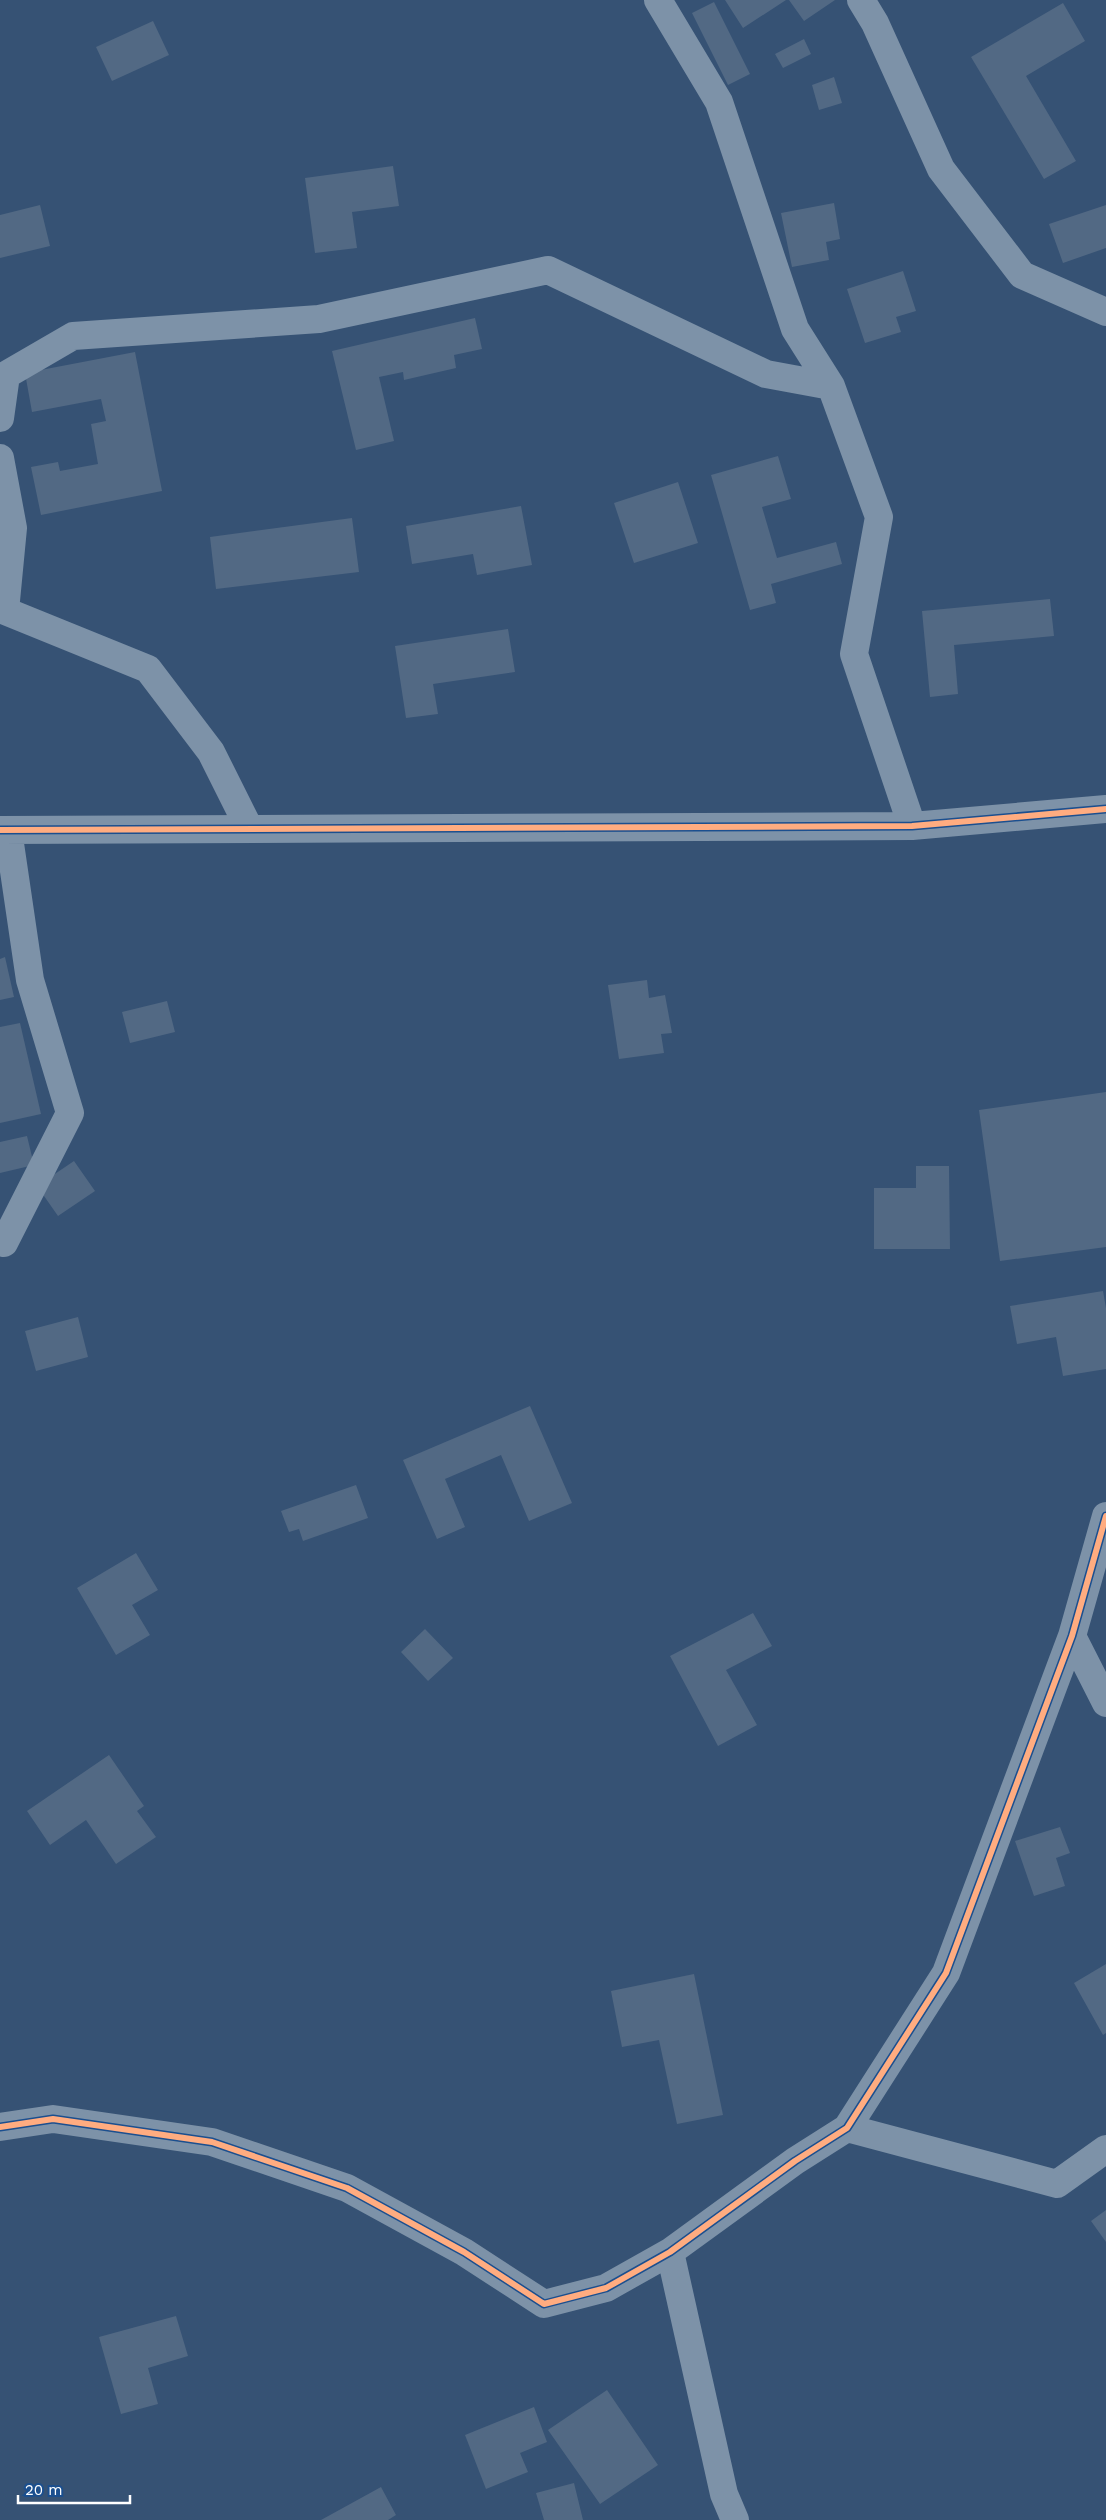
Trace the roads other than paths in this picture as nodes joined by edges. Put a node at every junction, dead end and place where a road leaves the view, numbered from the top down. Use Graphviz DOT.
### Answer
graph roads {
  1 [pos="658,0"];
  2 [pos="861,0"];
  3 [pos="1106,312"];
  4 [pos="831,386"];
  5 [pos="0,418"];
  6 [pos="0,458"];
  7 [pos="3,610"];
  8 [pos="1106,809"];
  9 [pos="912,826"];
  10 [pos="249,828"];
  11 [pos="4,830"];
  12 [pos="4,1243"];
  13 [pos="1106,1516"];
  14 [pos="1072,1636"];
  15 [pos="1106,1703"];
  16 [pos="0,2127"];
  17 [pos="847,2128"];
  18 [pos="1106,2149"];
  19 [pos="670,2252"];
  20 [pos="735,2520"];
  1 -- 4 [label="street"];
  2 -- 3 [label="street"];
  4 -- 5 [label="street"];
  4 -- 9 [label="street"];
  6 -- 7 [label="street"];
  7 -- 10 [label="street"];
  8 -- 9 [label="street"];
  9 -- 10 [label="street"];
  10 -- 11 [label="street"];
  11 -- 12 [label="street"];
  13 -- 14 [label="street"];
  14 -- 15 [label="street"];
  14 -- 17 [label="street"];
  16 -- 19 [label="street"];
  17 -- 18 [label="street"];
  17 -- 19 [label="street"];
  19 -- 20 [label="street"];
}
